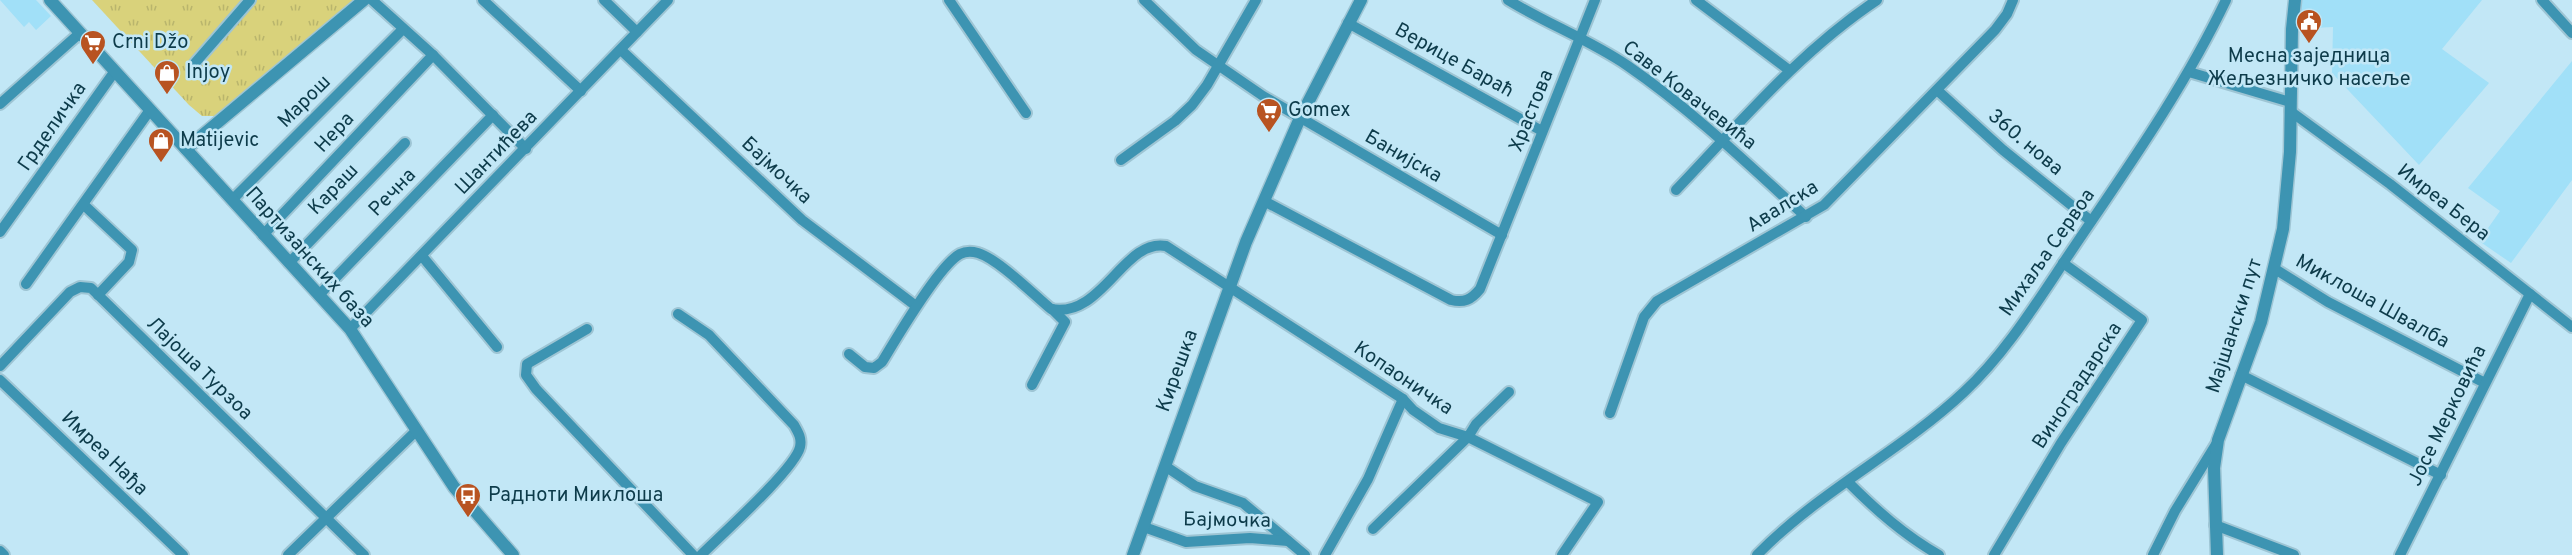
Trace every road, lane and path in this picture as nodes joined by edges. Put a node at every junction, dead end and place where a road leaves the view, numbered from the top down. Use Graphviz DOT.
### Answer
graph roads {
  1 [pos="50,0"];
  2 [pos="250,0"];
  3 [pos="364,0"];
  4 [pos="372,0"];
  5 [pos="483,0"];
  6 [pos="604,0"];
  7 [pos="668,0"];
  8 [pos="949,0"];
  9 [pos="1144,0"];
  10 [pos="1256,0"];
  11 [pos="1361,0"];
  12 [pos="1508,0"];
  13 [pos="1595,0"];
  14 [pos="1696,0"];
  15 [pos="1877,0"];
  16 [pos="2013,0"];
  17 [pos="2226,0"];
  18 [pos="2295,0"];
  19 [pos="2542,0"];
  20 [pos="1348,23"];
  21 [pos="403,29"];
  22 [pos="638,32"];
  23 [pos="80,33"];
  24 [pos="2572,33"];
  25 [pos="1581,38"];
  26 [pos="621,50"];
  27 [pos="434,56"];
  28 [pos="195,63"];
  29 [pos="1217,65"];
  30 [pos="1789,70"];
  31 [pos="114,71"];
  32 [pos="2189,72"];
  33 [pos="1937,90"];
  34 [pos="581,91"];
  35 [pos="0,104"];
  36 [pos="2290,106"];
  37 [pos="150,110"];
  38 [pos="1026,113"];
  39 [pos="493,115"];
  40 [pos="1300,118"];
  41 [pos="1542,131"];
  42 [pos="1722,142"];
  43 [pos="405,143"];
  44 [pos="186,149"];
  45 [pos="526,149"];
  46 [pos="1121,160"];
  47 [pos="1676,190"];
  48 [pos="232,200"];
  49 [pos="1264,201"];
  50 [pos="84,205"];
  51 [pos="1806,217"];
  52 [pos="2091,221"];
  53 [pos="0,232"];
  54 [pos="264,235"];
  55 [pos="1502,235"];
  56 [pos="422,256"];
  57 [pos="289,263"];
  58 [pos="2063,263"];
  59 [pos="2275,269"];
  60 [pos="26,284"];
  61 [pos="1229,286"];
  62 [pos="2530,294"];
  63 [pos="98,295"];
  64 [pos="319,295"];
  65 [pos="916,306"];
  66 [pos="1051,309"];
  67 [pos="1073,310"];
  68 [pos="678,314"];
  69 [pos="1065,322"];
  70 [pos="2572,327"];
  71 [pos="350,329"];
  72 [pos="586,329"];
  73 [pos="498,347"];
  74 [pos="849,354"];
  75 [pos="0,366"];
  76 [pos="2241,375"];
  77 [pos="0,380"];
  78 [pos="2483,382"];
  79 [pos="1032,385"];
  80 [pos="1509,392"];
  81 [pos="1403,399"];
  82 [pos="1610,413"];
  83 [pos="416,431"];
  84 [pos="1468,437"];
  85 [pos="2218,440"];
  86 [pos="1165,466"];
  87 [pos="2441,475"];
  88 [pos="1848,482"];
  89 [pos="325,518"];
  90 [pos="2215,525"];
  91 [pos="1144,527"];
  92 [pos="1373,529"];
  93 [pos="1288,541"];
  94 [pos="0,551"];
  95 [pos="4,555"];
  96 [pos="183,555"];
  97 [pos="288,555"];
  98 [pos="364,555"];
  99 [pos="513,555"];
  100 [pos="693,555"];
  101 [pos="701,555"];
  102 [pos="1133,555"];
  103 [pos="1305,555"];
  104 [pos="1325,555"];
  105 [pos="1562,555"];
  106 [pos="1757,555"];
  107 [pos="1939,555"];
  108 [pos="1994,555"];
  109 [pos="2153,555"];
  110 [pos="2217,555"];
  111 [pos="2294,555"];
  112 [pos="2400,555"];
  1 -- 23 [label="street, Партизанских база"];
  2 -- 28 [label="street"];
  3 -- 44 [label="street"];
  4 -- 21 [label="street"];
  5 -- 34 [label="street"];
  6 -- 22 [label="street"];
  7 -- 22 [label="street, Шантићева"];
  8 -- 38 [label="street"];
  9 -- 29 [label="street, Банијска"];
  10 -- 29 [label="street"];
  11 -- 20 [label="street, Кирешка"];
  12 -- 25 [label="street, Саве Ковачевића"];
  13 -- 25 [label="street, Храстова"];
  14 -- 30 [label="street"];
  15 -- 30 [label="street"];
  16 -- 33 [label="street, Авалска"];
  17 -- 32 [label="street, Михаља Сервоа"];
  18 -- 36 [label="street, Мајшански пут"];
  19 -- 24 [label="street"];
  20 -- 40 [label="street, Кирешка"];
  20 -- 41 [label="street, Верице Бараћ"];
  21 -- 27 [label="street"];
  21 -- 48 [label="street, Марош"];
  22 -- 26 [label="street, Шантићева"];
  23 -- 31 [label="street, Партизанских база"];
  23 -- 35 [label="street"];
  25 -- 41 [label="street, Храстова"];
  25 -- 42 [label="street, Саве Ковачевића"];
  26 -- 34 [label="street, Шантићева"];
  26 -- 65 [label="street, Бајмочка"];
  27 -- 39 [label="street"];
  27 -- 54 [label="street, Нера"];
  29 -- 40 [label="street, Банијска"];
  29 -- 46 [label="street"];
  30 -- 42 [label="street"];
  31 -- 37 [label="street, Партизанских база"];
  31 -- 53 [label="street, Грделичка"];
  32 -- 36 [label="street, Имреа Бера"];
  32 -- 52 [label="street, Михаља Сервоа"];
  33 -- 51 [label="street, Авалска"];
  33 -- 52 [label="street, 360. нова"];
  34 -- 45 [label="street, Шантићева"];
  36 -- 59 [label="street, Мајшански пут"];
  36 -- 62 [label="street, Имреа Бера"];
  37 -- 44 [label="street, Партизанских база"];
  37 -- 50 [label="street"];
  39 -- 45 [label="street"];
  39 -- 64 [label="street, Речна"];
  40 -- 49 [label="street, Кирешка"];
  40 -- 55 [label="street, Банијска"];
  41 -- 55 [label="street, Храстова"];
  42 -- 47 [label="street"];
  42 -- 51 [label="street, Саве Ковачевића"];
  43 -- 57 [label="street, Караш"];
  44 -- 48 [label="street, Партизанских база"];
  45 -- 56 [label="street, Шантићева"];
  48 -- 54 [label="street, Партизанских база"];
  49 -- 55 [label="street"];
  49 -- 61 [label="street, Кирешка"];
  50 -- 60 [label="street"];
  50 -- 63 [label="street"];
  51 -- 82 [label="street, Авалска"];
  52 -- 58 [label="street, Михаља Сервоа"];
  54 -- 57 [label="street, Партизанских база"];
  56 -- 71 [label="street, Шантићева"];
  56 -- 73 [label="street"];
  57 -- 64 [label="street, Партизанских база"];
  58 -- 88 [label="street, Михаља Сервоа"];
  58 -- 108 [label="street, Виноградарска"];
  59 -- 76 [label="street, Мајшански пут"];
  59 -- 78 [label="street, Миклоша Швалба"];
  61 -- 67 [label="street"];
  61 -- 81 [label="street, Копаоничка"];
  61 -- 86 [label="street, Кирешка"];
  62 -- 70 [label="street, Имреа Бера"];
  62 -- 78 [label="street, Јосе Мерковића"];
  63 -- 75 [label="street"];
  63 -- 89 [label="street, Лајоша Турзоа"];
  64 -- 71 [label="street, Партизанских база"];
  65 -- 66 [label="street"];
  65 -- 74 [label="street"];
  66 -- 67 [label="street"];
  66 -- 69 [label="street"];
  67 -- 69 [label="street"];
  68 -- 101 [label="street"];
  69 -- 79 [label="street"];
  71 -- 83 [label="street, Партизанских база"];
  72 -- 100 [label="street"];
  76 -- 85 [label="street, Мајшански пут"];
  76 -- 87 [label="street"];
  77 -- 96 [label="street, Имреа Нађа"];
  78 -- 87 [label="street, Јосе Мерковића"];
  80 -- 84 [label="street"];
  81 -- 84 [label="street, Копаоничка"];
  81 -- 104 [label="street"];
  83 -- 89 [label="street"];
  83 -- 99 [label="street, Партизанских база"];
  84 -- 92 [label="street"];
  84 -- 105 [label="street, Копаоничка"];
  85 -- 90 [label="street, Мајшански пут"];
  85 -- 109 [label="street"];
  86 -- 91 [label="street, Кирешка"];
  86 -- 93 [label="street"];
  87 -- 112 [label="street, Јосе Мерковића"];
  88 -- 106 [label="street, Михаља Сервоа"];
  88 -- 107 [label="street"];
  89 -- 97 [label="street"];
  89 -- 98 [label="street, Лајоша Турзоа"];
  90 -- 110 [label="street, Мајшански пут"];
  90 -- 111 [label="street"];
  91 -- 93 [label="street, Бајмочка"];
  91 -- 102 [label="street, Кирешка"];
  93 -- 103 [label="street, Бајмочка"];
  94 -- 95 [label="street"];
}
